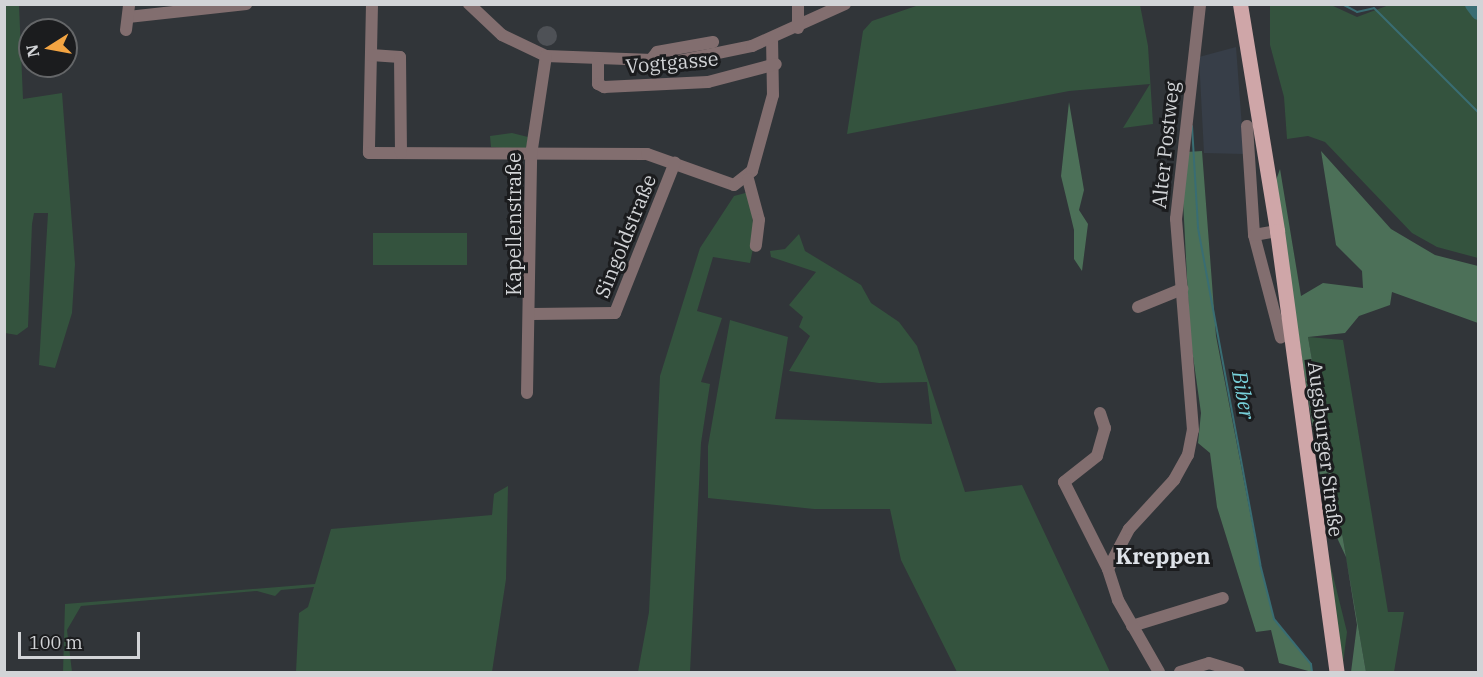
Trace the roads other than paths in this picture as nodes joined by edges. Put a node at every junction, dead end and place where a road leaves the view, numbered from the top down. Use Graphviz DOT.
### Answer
graph roads {
  1 [pos="246,4"];
  2 [pos="372,4"];
  3 [pos="469,4"];
  4 [pos="798,4"];
  5 [pos="845,4"];
  6 [pos="1200,4"];
  7 [pos="1240,4"];
  8 [pos="128,11"];
  9 [pos="798,28"];
  10 [pos="126,30"];
  11 [pos="772,38"];
  12 [pos="713,42"];
  13 [pos="371,55"];
  14 [pos="546,56"];
  15 [pos="598,58"];
  16 [pos="650,61"];
  17 [pos="776,64"];
  18 [pos="1246,126"];
  19 [pos="401,153"];
  20 [pos="531,155"];
  21 [pos="675,162"];
  22 [pos="748,179"];
  23 [pos="1278,231"];
  24 [pos="1254,235"];
  25 [pos="756,246"];
  26 [pos="1182,289"];
  27 [pos="1138,307"];
  28 [pos="532,314"];
  29 [pos="1281,338"];
  30 [pos="527,393"];
  31 [pos="1100,414"];
  32 [pos="1108,569"];
  33 [pos="1223,598"];
  34 [pos="1132,626"];
  35 [pos="1160,672"];
  36 [pos="1180,672"];
  37 [pos="1239,672"];
  38 [pos="1337,672"];
  1 -- 8 [label="street"];
  2 -- 13 [label="street"];
  3 -- 14 [label="street"];
  4 -- 9 [label="street"];
  5 -- 9 [label="street"];
  6 -- 26 [label="street, Alter Postweg"];
  7 -- 23 [label="main road, Augsburger Straße"];
  8 -- 10 [label="street"];
  9 -- 11 [label="street"];
  11 -- 16 [label="street"];
  11 -- 17 [label="street"];
  12 -- 16 [label="street"];
  13 -- 19 [label="street"];
  13 -- 19 [label="street"];
  14 -- 15 [label="street"];
  14 -- 20 [label="street, Kapellenstraße"];
  15 -- 16 [label="street"];
  15 -- 17 [label="street, Vogtgasse"];
  17 -- 22 [label="street"];
  18 -- 24 [label="street"];
  19 -- 20 [label="street"];
  20 -- 21 [label="street"];
  20 -- 28 [label="street, Kapellenstraße"];
  21 -- 22 [label="street"];
  21 -- 28 [label="street, Singoldstraße"];
  22 -- 25 [label="street"];
  23 -- 24 [label="street"];
  23 -- 38 [label="main road, Augsburger Straße"];
  24 -- 29 [label="street"];
  26 -- 27 [label="street"];
  26 -- 32 [label="street, Alter Postweg"];
  28 -- 30 [label="street, Kapellenstraße"];
  31 -- 32 [label="street"];
  32 -- 34 [label="street"];
  33 -- 34 [label="street"];
  34 -- 35 [label="street"];
  36 -- 37 [label="street"];
}
